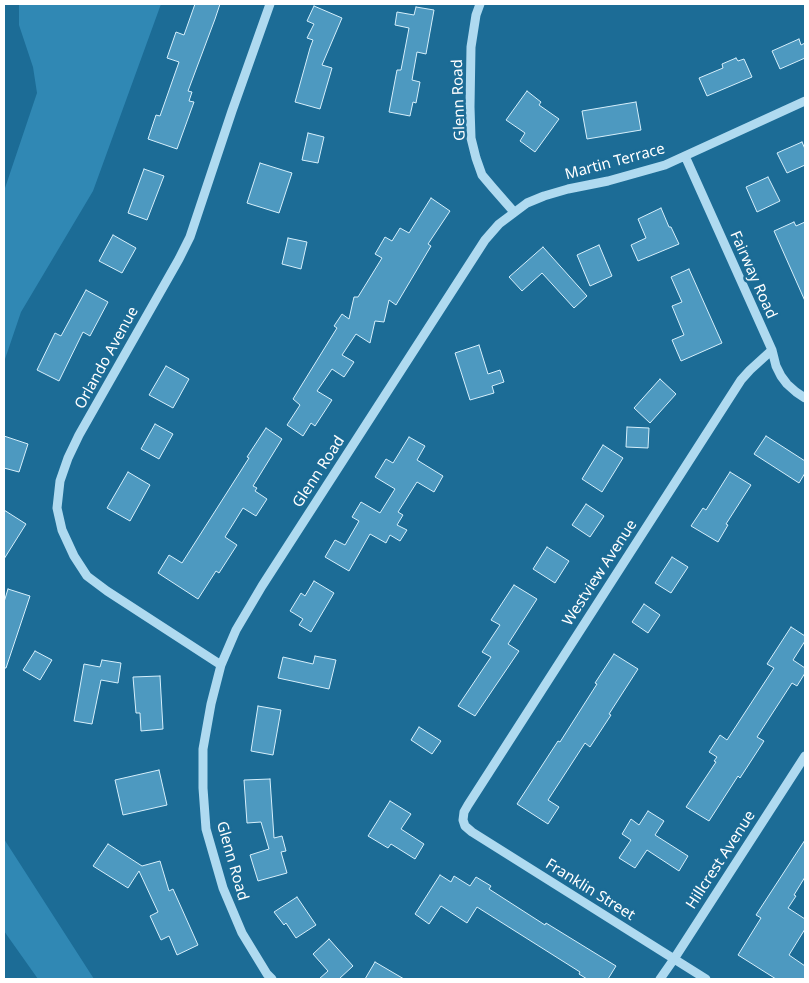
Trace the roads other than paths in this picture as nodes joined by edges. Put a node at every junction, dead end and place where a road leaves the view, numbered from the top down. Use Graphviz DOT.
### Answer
graph roads {
  1 [pos="270,4"];
  2 [pos="480,4"];
  3 [pos="805,101"];
  4 [pos="685,156"];
  5 [pos="514,212"];
  6 [pos="772,350"];
  7 [pos="805,398"];
  8 [pos="221,665"];
  9 [pos="805,756"];
  10 [pos="463,820"];
  11 [pos="674,959"];
  12 [pos="272,979"];
  13 [pos="660,979"];
  14 [pos="706,979"];
  1 -- 8 [label="street, Orlando Avenue"];
  2 -- 5 [label="street, Glenn Road"];
  3 -- 4 [label="street, Martin Terrace"];
  4 -- 5 [label="street, Martin Terrace"];
  4 -- 6 [label="street, Fairway Road"];
  5 -- 8 [label="street, Glenn Road"];
  6 -- 7 [label="street, Fairway Road"];
  6 -- 10 [label="street, Westview Avenue"];
  8 -- 12 [label="street, Glenn Road"];
  9 -- 11 [label="street, Hillcrest Avenue"];
  10 -- 11 [label="street, Franklin Street"];
  11 -- 13 [label="street, Hillcrest Avenue"];
  11 -- 14 [label="street, Franklin Street"];
}
